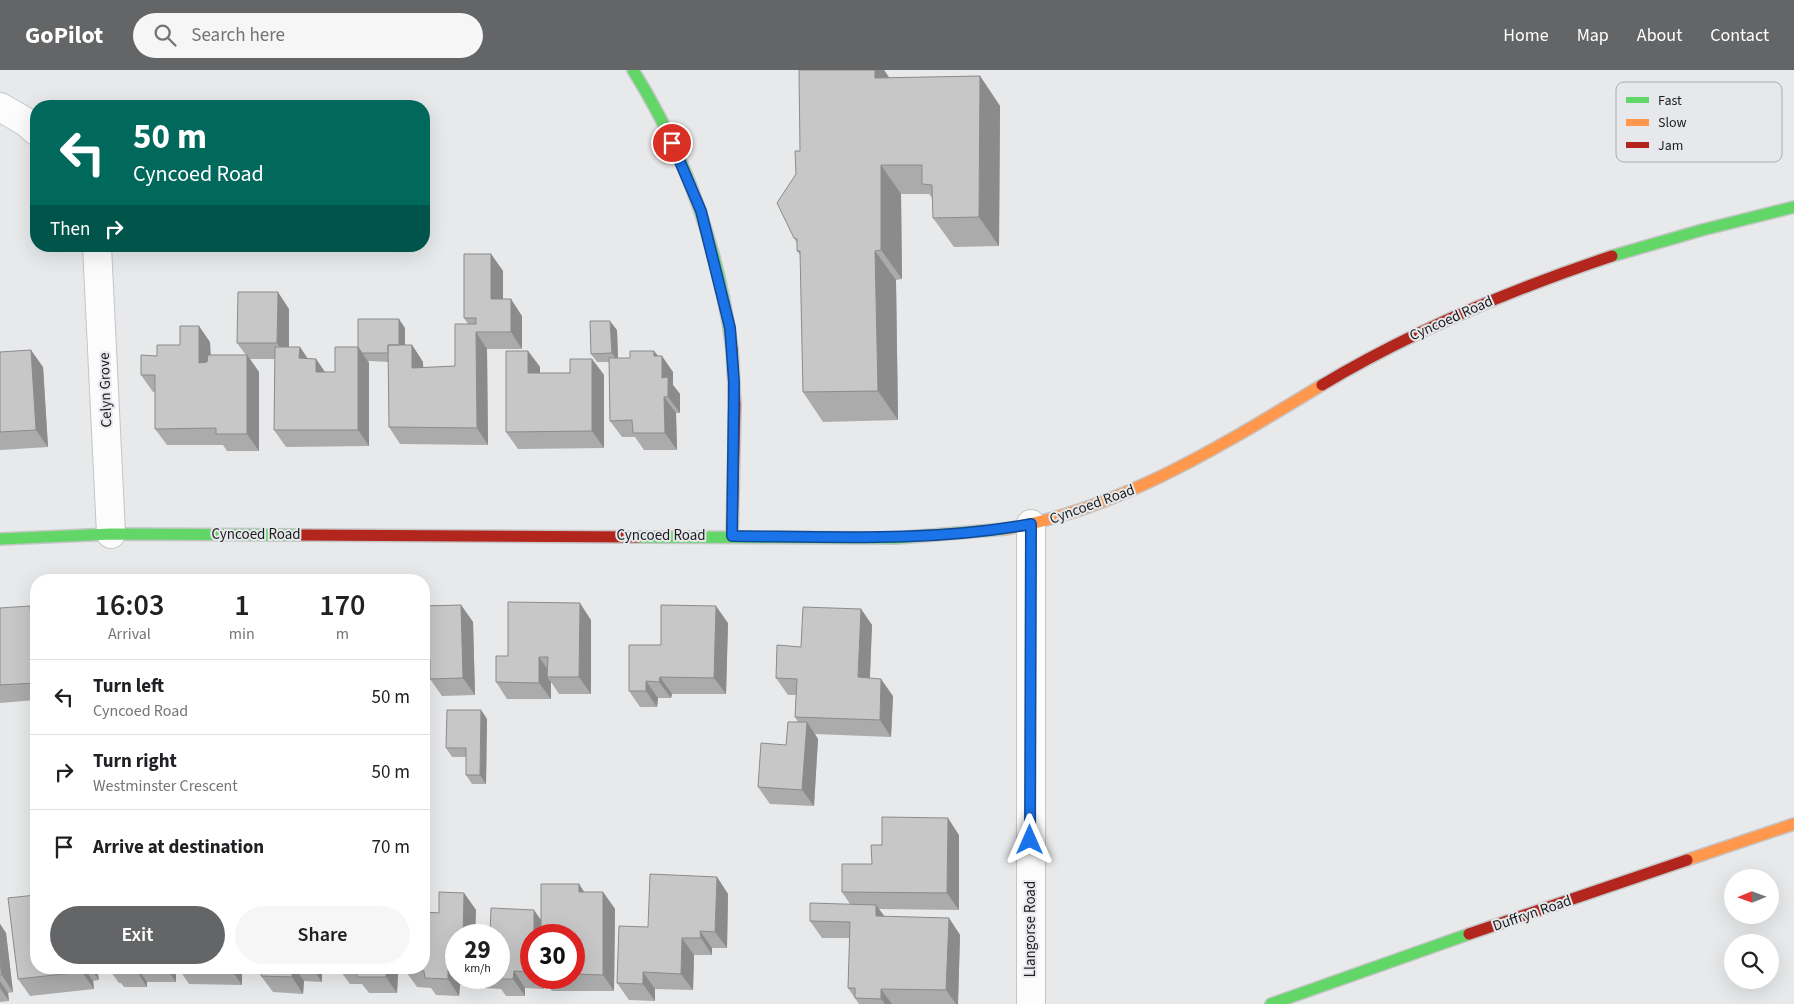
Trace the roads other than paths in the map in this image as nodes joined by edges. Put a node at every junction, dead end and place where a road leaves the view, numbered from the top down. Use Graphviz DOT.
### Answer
graph roads {
  1 [pos="633,70"];
  2 [pos="0,107"];
  3 [pos="30,126"];
  4 [pos="1794,207"];
  5 [pos="98,252"];
  6 [pos="1031,524"];
  7 [pos="111,534"];
  8 [pos="732,536"];
  9 [pos="0,539"];
  10 [pos="1794,824"];
  11 [pos="1032,1004"];
  12 [pos="1271,1004"];
  1 -- 8 [label="street"];
  2 -- 3 [label="street"];
  4 -- 6 [label="street, Cyncoed Road"];
  5 -- 7 [label="street, Celyn Grove"];
  6 -- 8 [label="street, Cyncoed Road"];
  6 -- 11 [label="street, Llangorse Road"];
  7 -- 8 [label="street, Cyncoed Road"];
  7 -- 9 [label="street, Cyncoed Road"];
  10 -- 12 [label="street, Duffryn Road"];
}
